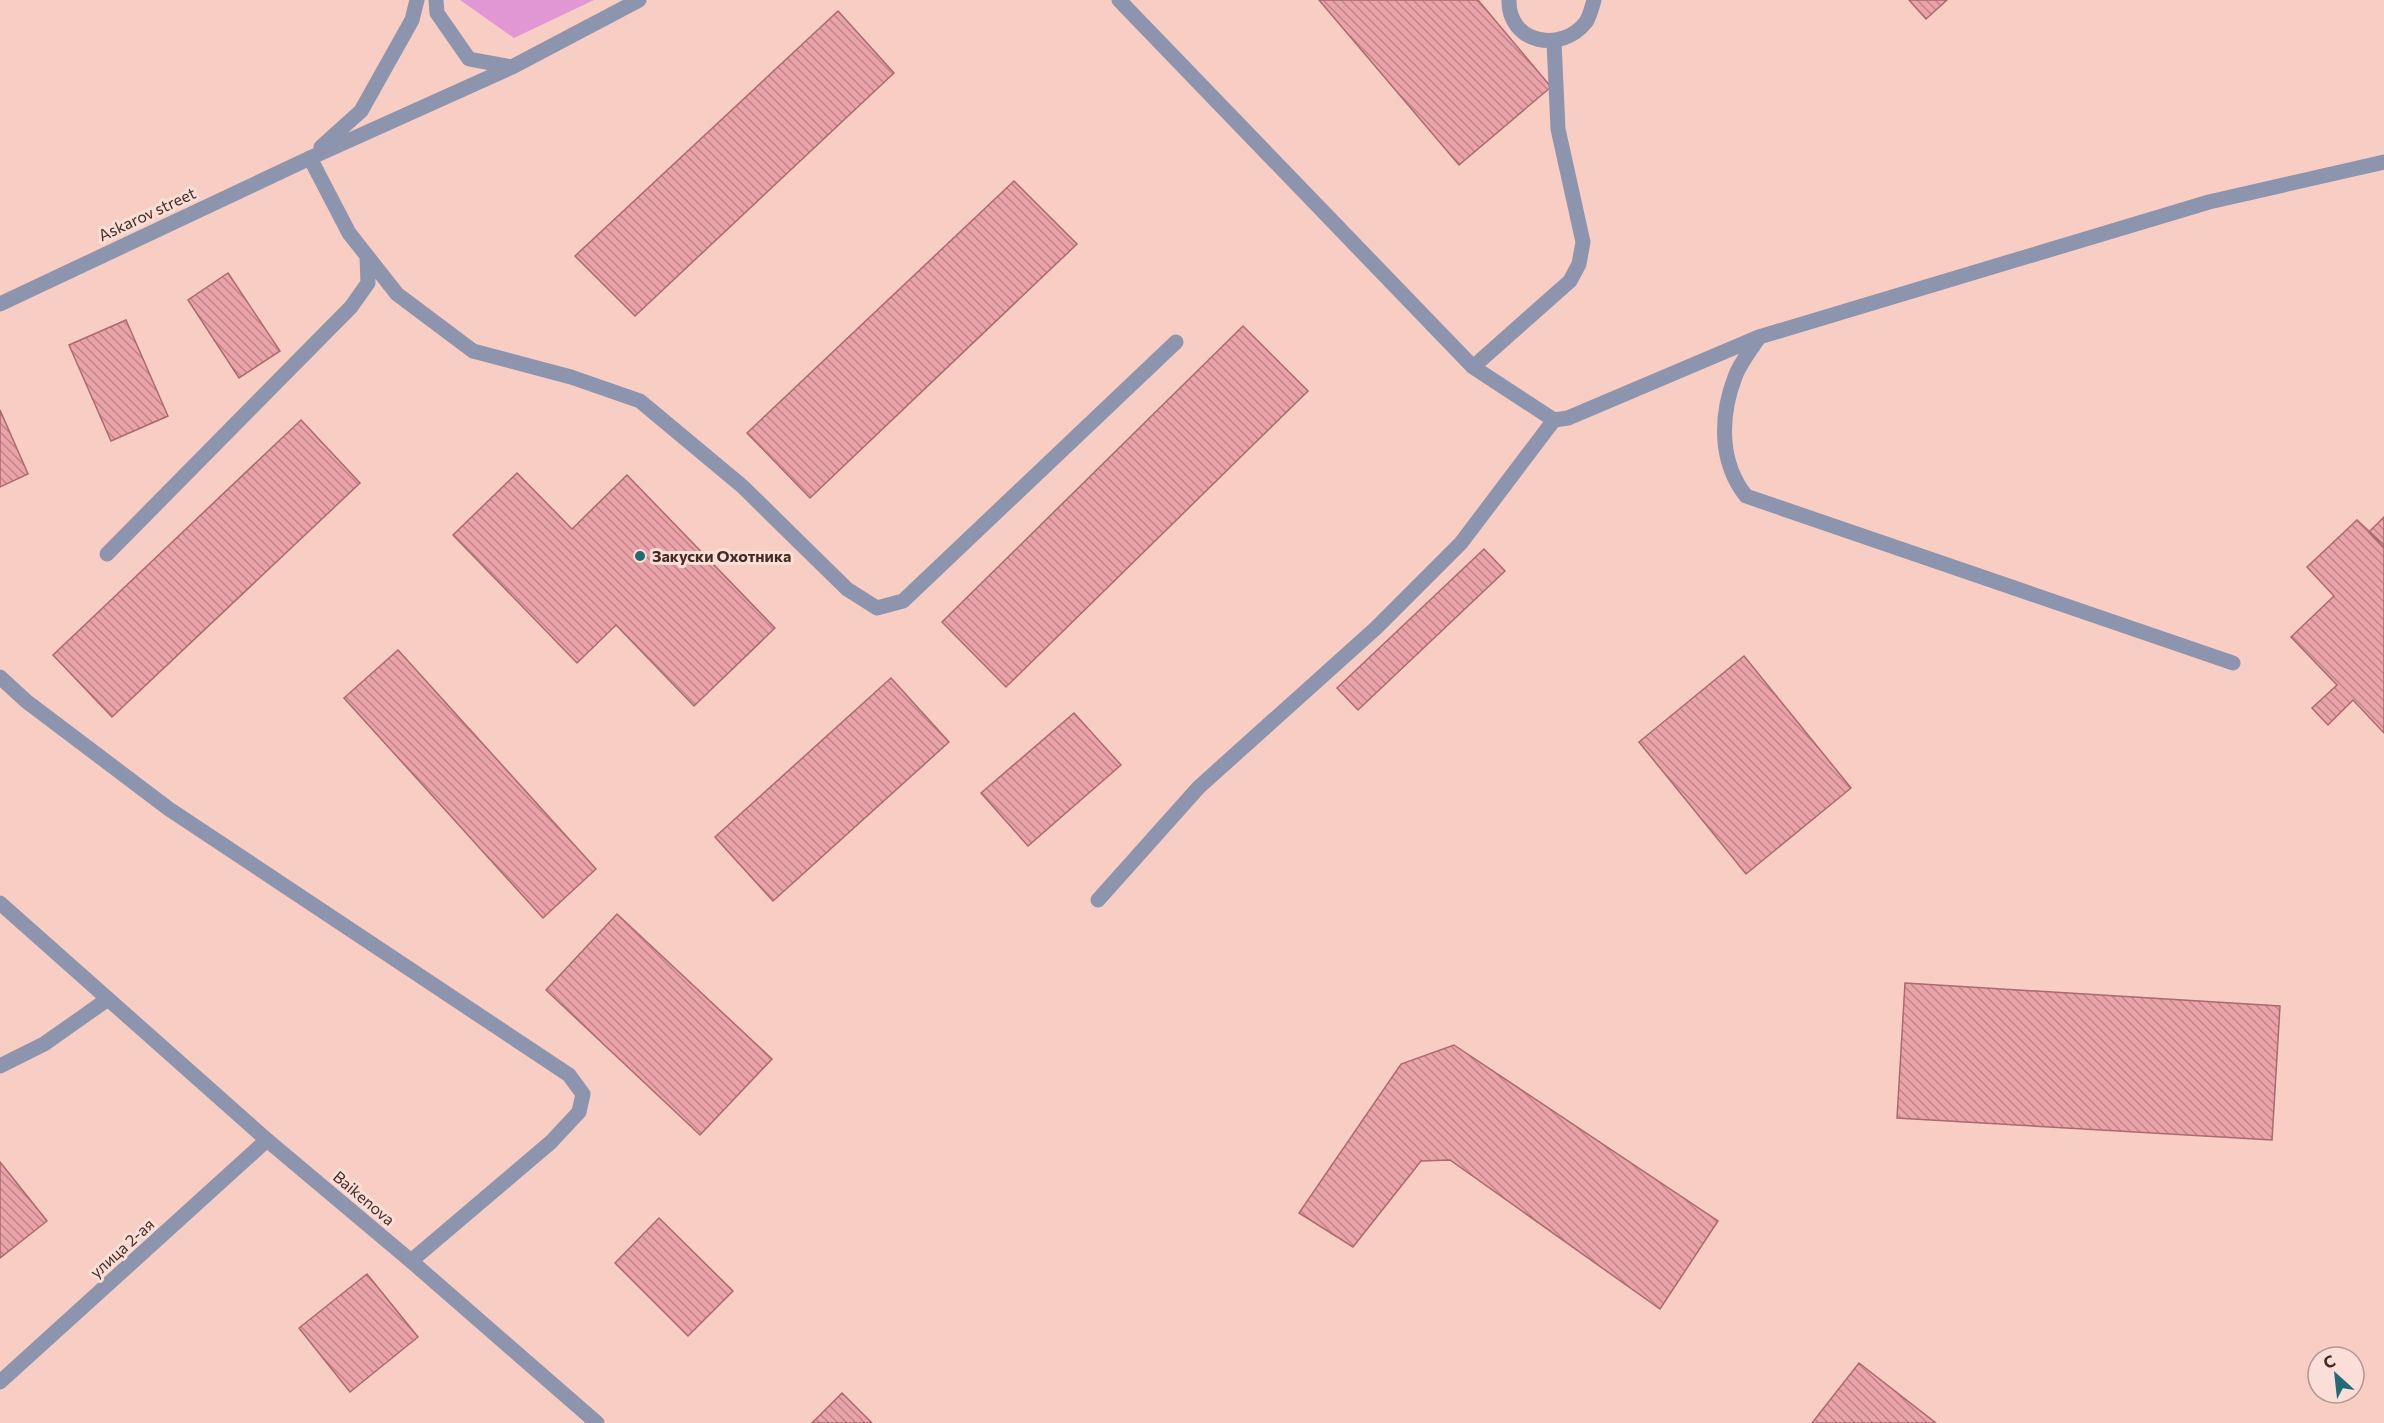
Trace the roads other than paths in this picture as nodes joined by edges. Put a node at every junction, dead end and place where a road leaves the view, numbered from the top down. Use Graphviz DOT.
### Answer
graph roads {
  1 [pos="417,0"];
  2 [pos="436,0"];
  3 [pos="639,0"];
  4 [pos="1119,0"];
  5 [pos="1509,0"];
  6 [pos="1594,0"];
  7 [pos="1554,42"];
  8 [pos="512,67"];
  9 [pos="310,158"];
  10 [pos="2384,162"];
  11 [pos="367,257"];
  12 [pos="0,304"];
  13 [pos="1759,337"];
  14 [pos="1176,342"];
  15 [pos="1473,367"];
  16 [pos="1554,420"];
  17 [pos="107,554"];
  18 [pos="2233,663"];
  19 [pos="0,676"];
  20 [pos="1098,900"];
  21 [pos="0,903"];
  22 [pos="108,999"];
  23 [pos="0,1066"];
  24 [pos="267,1140"];
  25 [pos="411,1261"];
  26 [pos="0,1382"];
  27 [pos="597,1423"];
  1 -- 9 [label="street"];
  2 -- 8 [label="street"];
  3 -- 8 [label="street, Askarov street"];
  4 -- 15 [label="street"];
  5 -- 7 [label="street"];
  6 -- 7 [label="street"];
  7 -- 15 [label="street"];
  8 -- 9 [label="street, Askarov street"];
  9 -- 11 [label="street"];
  9 -- 12 [label="street, Askarov street"];
  10 -- 13 [label="street"];
  11 -- 14 [label="street"];
  11 -- 17 [label="street"];
  13 -- 16 [label="street"];
  13 -- 18 [label="street"];
  15 -- 16 [label="street"];
  16 -- 20 [label="street"];
  19 -- 25 [label="street"];
  21 -- 22 [label="street, Baikenova"];
  22 -- 23 [label="street"];
  22 -- 24 [label="street, Baikenova"];
  24 -- 25 [label="street, Baikenova"];
  24 -- 26 [label="street, улица 2-ая"];
  25 -- 27 [label="street, Baikenova"];
}
